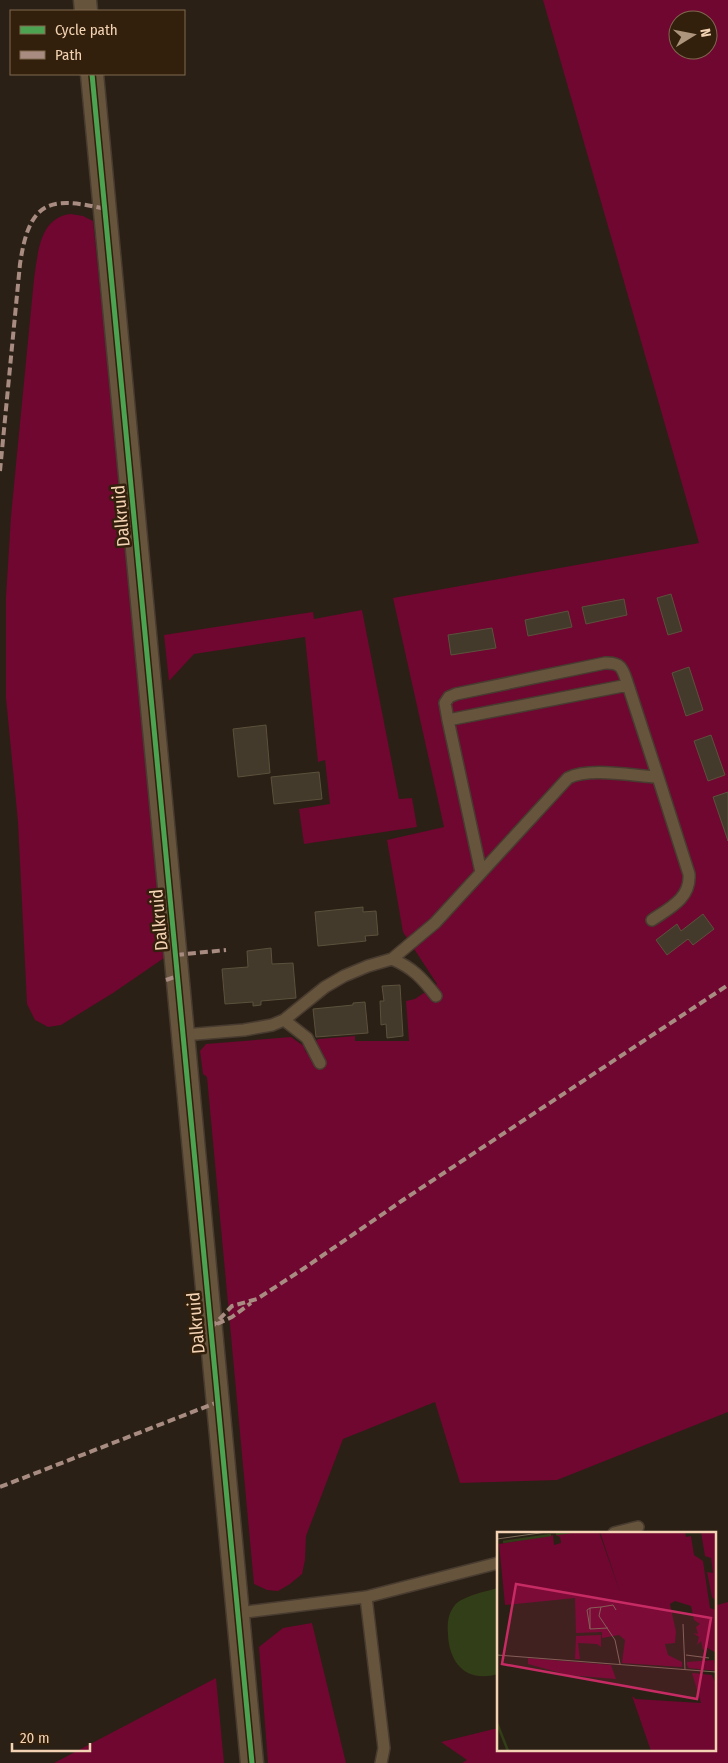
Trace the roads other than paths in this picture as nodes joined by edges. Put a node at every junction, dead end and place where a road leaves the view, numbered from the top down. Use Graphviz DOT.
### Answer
graph roads {
  1 [pos="92,75"];
  2 [pos="628,684"];
  3 [pos="448,720"];
  4 [pos="658,778"];
  5 [pos="481,872"];
  6 [pos="652,920"];
  7 [pos="392,959"];
  8 [pos="436,996"];
  9 [pos="284,1020"];
  10 [pos="184,1035"];
  11 [pos="320,1062"];
  12 [pos="638,1527"];
  13 [pos="618,1532"];
  14 [pos="497,1563"];
  15 [pos="366,1597"];
  16 [pos="238,1613"];
  17 [pos="252,1763"];
  18 [pos="381,1763"];
  1 -- 10 [label="street, Dalkruid"];
  2 -- 3 [label="lane"];
  2 -- 3 [label="lane"];
  2 -- 4 [label="lane"];
  3 -- 5 [label="lane"];
  4 -- 5 [label="lane"];
  4 -- 6 [label="lane"];
  5 -- 7 [label="lane"];
  7 -- 8 [label="lane"];
  7 -- 9 [label="lane"];
  9 -- 10 [label="lane"];
  9 -- 11 [label="lane"];
  10 -- 16 [label="street, Dalkruid"];
  12 -- 13 [label="lane"];
  14 -- 15 [label="lane"];
  15 -- 16 [label="lane"];
  15 -- 18 [label="lane"];
  16 -- 17 [label="street, Dalkruid"];
}
